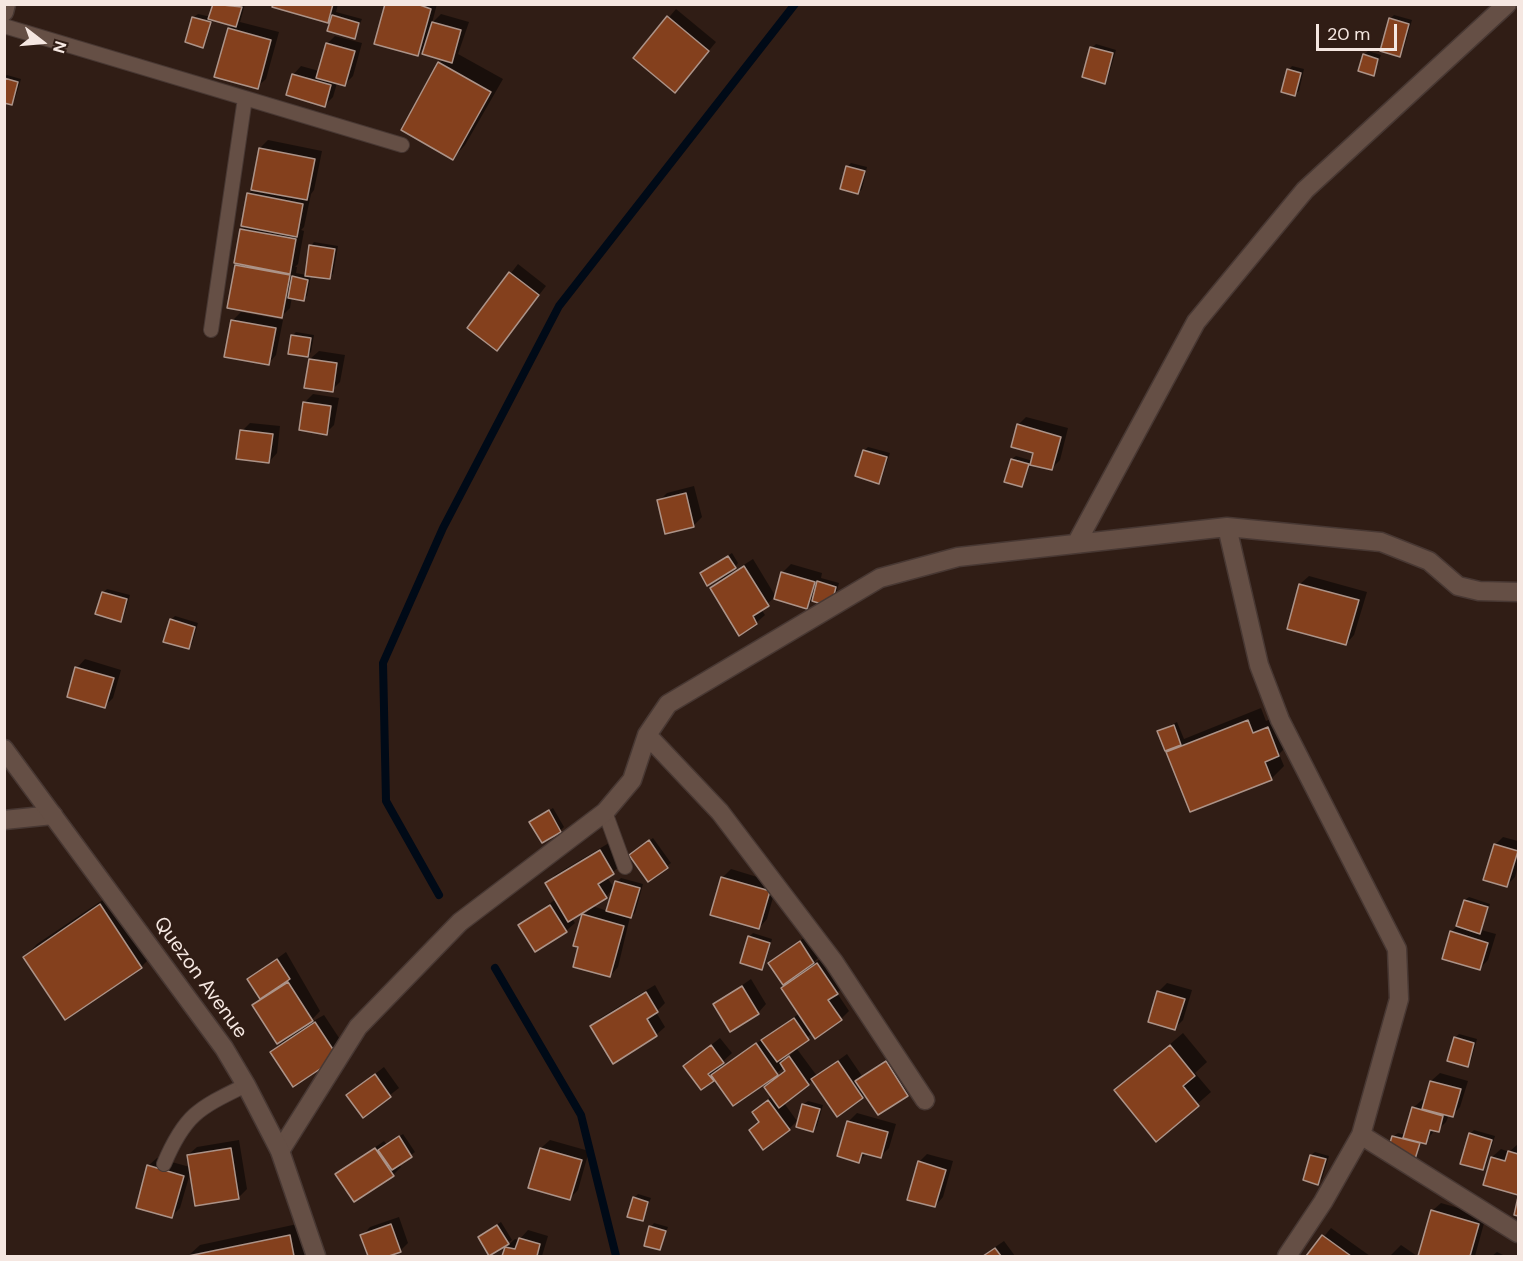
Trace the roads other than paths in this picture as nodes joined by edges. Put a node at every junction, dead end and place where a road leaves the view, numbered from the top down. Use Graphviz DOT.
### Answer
graph roads {
  1 [pos="6,4"];
  2 [pos="1507,4"];
  3 [pos="4,12"];
  4 [pos="4,26"];
  5 [pos="245,98"];
  6 [pos="402,145"];
  7 [pos="211,330"];
  8 [pos="1227,528"];
  9 [pos="1076,544"];
  10 [pos="1518,592"];
  11 [pos="647,735"];
  12 [pos="4,749"];
  13 [pos="605,812"];
  14 [pos="53,815"];
  15 [pos="4,820"];
  16 [pos="625,867"];
  17 [pos="246,1085"];
  18 [pos="925,1100"];
  19 [pos="1361,1135"];
  20 [pos="280,1151"];
  21 [pos="164,1164"];
  22 [pos="1518,1233"];
  23 [pos="316,1257"];
  24 [pos="1287,1257"];
  1 -- 3 [label="street"];
  2 -- 9 [label="street"];
  4 -- 5 [label="lane"];
  5 -- 6 [label="lane"];
  5 -- 7 [label="lane"];
  8 -- 9 [label="street"];
  8 -- 10 [label="street"];
  8 -- 19 [label="street"];
  9 -- 11 [label="street"];
  11 -- 13 [label="street"];
  11 -- 18 [label="street"];
  12 -- 14 [label="street, Quezon Avenue"];
  13 -- 16 [label="lane"];
  13 -- 20 [label="street"];
  14 -- 15 [label="street"];
  14 -- 17 [label="street, Quezon Avenue"];
  17 -- 20 [label="street, Quezon Avenue"];
  17 -- 21 [label="lane"];
  19 -- 22 [label="street"];
  19 -- 24 [label="street"];
  20 -- 23 [label="street, Quezon Avenue"];
}
